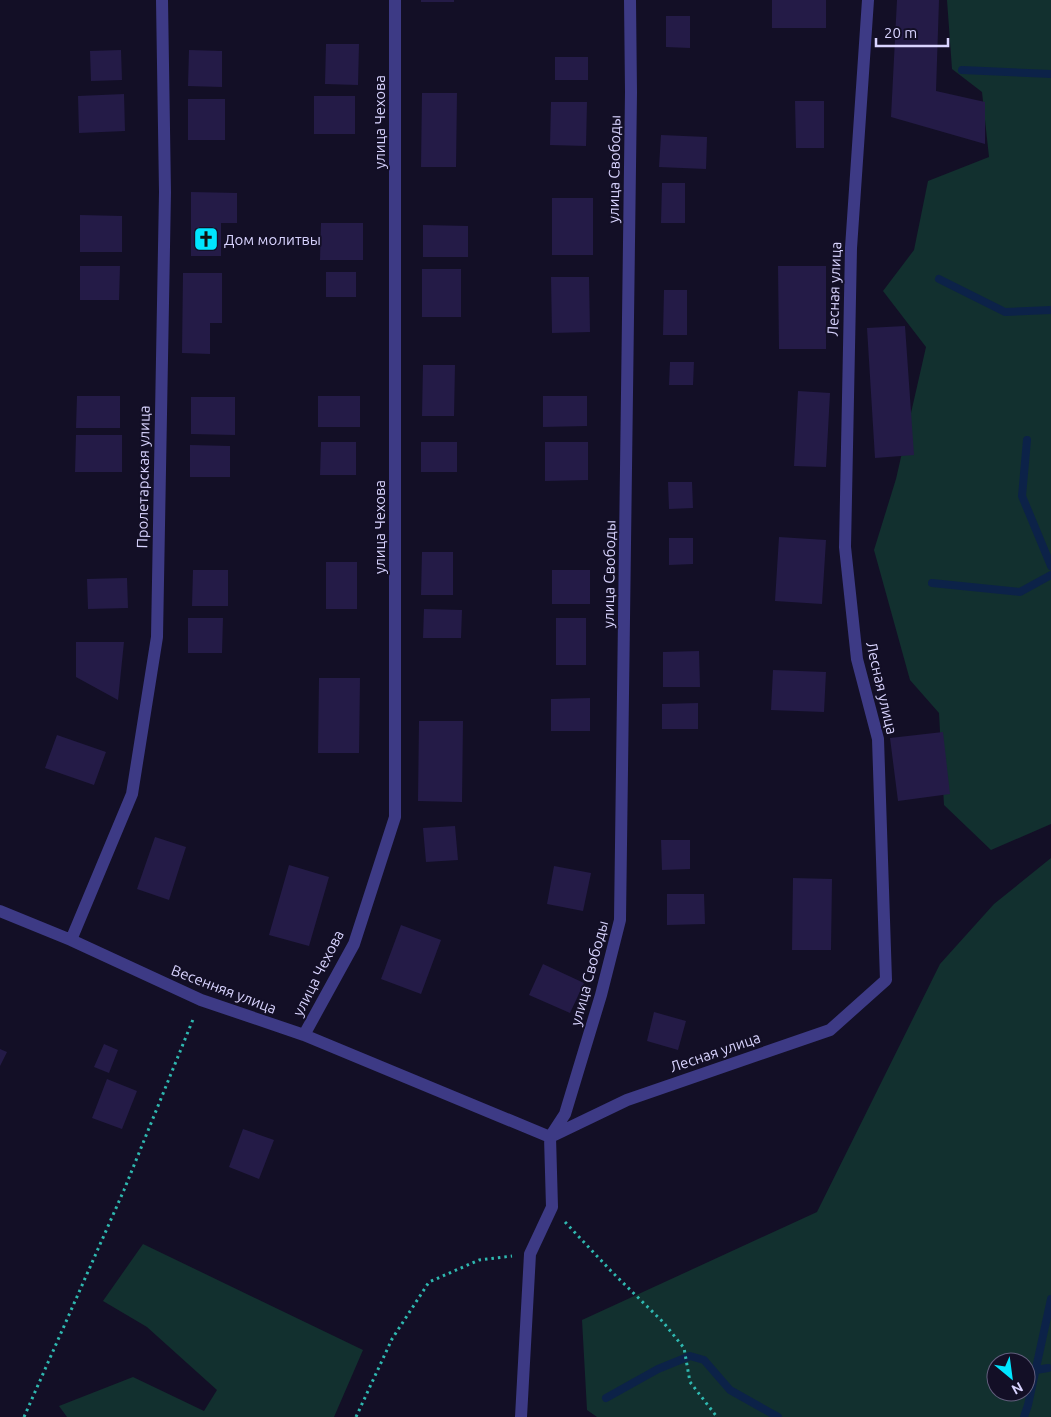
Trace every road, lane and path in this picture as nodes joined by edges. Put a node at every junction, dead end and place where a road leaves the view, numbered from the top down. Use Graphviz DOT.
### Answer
graph roads {
  1 [pos="162,0"];
  2 [pos="395,0"];
  3 [pos="630,0"];
  4 [pos="868,0"];
  5 [pos="0,911"];
  6 [pos="71,940"];
  7 [pos="201,1000"];
  8 [pos="304,1035"];
  9 [pos="550,1137"];
  10 [pos="552,1207"];
  11 [pos="530,1254"];
  12 [pos="24,1417"];
  13 [pos="356,1417"];
  14 [pos="521,1417"];
  15 [pos="717,1417"];
  1 -- 6 [label="street, Пролетарская улица"];
  2 -- 8 [label="street, улица Чехова"];
  3 -- 9 [label="street, улица Свободы"];
  4 -- 9 [label="street, Лесная улица"];
  5 -- 6 [label="street, Весенняя улица"];
  6 -- 7 [label="street, Весенняя улица"];
  7 -- 8 [label="street, Весенняя улица"];
  7 -- 12 [label="path"];
  8 -- 9 [label="street, Весенняя улица"];
  9 -- 10 [label="street"];
  10 -- 11 [label="street"];
  10 -- 15 [label="path"];
  11 -- 13 [label="path"];
  11 -- 14 [label="street"];
}
